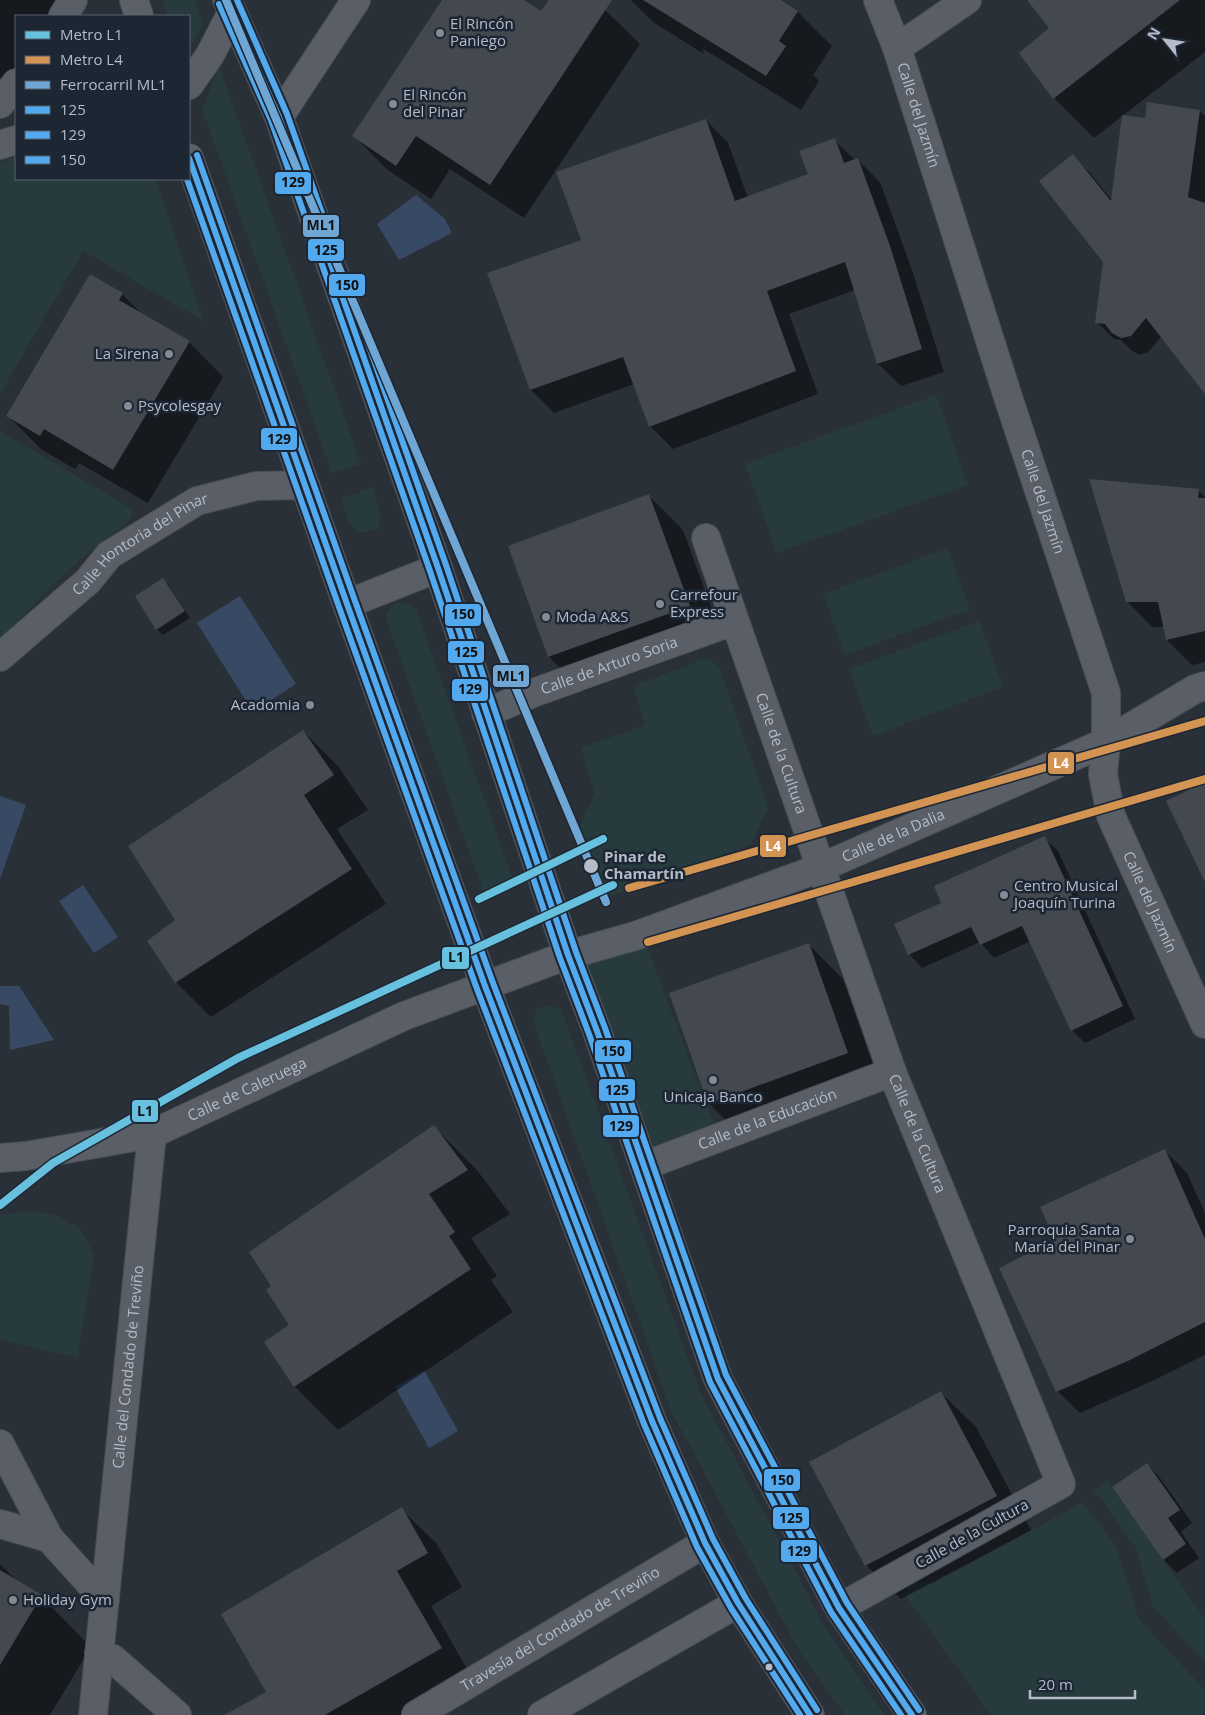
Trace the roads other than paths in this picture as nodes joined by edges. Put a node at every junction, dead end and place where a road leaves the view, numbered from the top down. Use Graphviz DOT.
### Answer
graph roads {
  1 [pos="73,0"];
  2 [pos="134,0"];
  3 [pos="356,0"];
  4 [pos="878,0"];
  5 [pos="967,0"];
  6 [pos="230,6"];
  7 [pos="64,15"];
  8 [pos="139,15"];
  9 [pos="897,48"];
  10 [pos="15,84"];
  11 [pos="190,84"];
  12 [pos="0,104"];
  13 [pos="279,117"];
  14 [pos="15,140"];
  15 [pos="0,145"];
  16 [pos="190,161"];
  17 [pos="306,485"];
  18 [pos="706,538"];
  19 [pos="438,568"];
  20 [pos="347,604"];
  21 [pos="734,620"];
  22 [pos="0,657"];
  23 [pos="1205,686"];
  24 [pos="486,712"];
  25 [pos="1106,742"];
  26 [pos="820,868"];
  27 [pos="568,955"];
  28 [pos="484,986"];
  29 [pos="1201,1006"];
  30 [pos="892,1072"];
  31 [pos="152,1134"];
  32 [pos="0,1158"];
  33 [pos="644,1166"];
  34 [pos="0,1444"];
  35 [pos="0,1524"];
  36 [pos="48,1538"];
  37 [pos="705,1543"];
  38 [pos="105,1600"];
  39 [pos="738,1603"];
  40 [pos="839,1608"];
  41 [pos="100,1654"];
  42 [pos="93,1715"];
  43 [pos="177,1715"];
  44 [pos="416,1715"];
  45 [pos="542,1715"];
  46 [pos="810,1715"];
  47 [pos="912,1715"];
  1 -- 7 [label="street"];
  2 -- 8 [label="main road"];
  3 -- 13 [label="street"];
  4 -- 9 [label="street, Calle del Jazmín"];
  5 -- 9 [label="street"];
  6 -- 11 [label="street"];
  6 -- 13 [label="main road"];
  9 -- 25 [label="street, Calle del Jazmín"];
  10 -- 12 [label="street"];
  13 -- 19 [label="main road"];
  14 -- 15 [label="street"];
  16 -- 17 [label="main road"];
  17 -- 20 [label="main road"];
  17 -- 22 [label="street, Calle Hontoria del Pinar"];
  18 -- 21 [label="street, Calle de la Cultura"];
  19 -- 20 [label="street"];
  19 -- 24 [label="main road"];
  20 -- 28 [label="main road"];
  21 -- 24 [label="street, Calle de Arturo Soria"];
  21 -- 26 [label="street, Calle de la Cultura"];
  23 -- 25 [label="street, Calle de la Dalia"];
  24 -- 27 [label="main road"];
  25 -- 26 [label="street, Calle de la Dalia"];
  25 -- 29 [label="street, Calle del Jazmín"];
  26 -- 27 [label="street, Calle de la Dalia"];
  26 -- 30 [label="street, Calle de la Cultura"];
  27 -- 28 [label="street"];
  27 -- 33 [label="main road"];
  28 -- 31 [label="street, Calle de Caleruega"];
  28 -- 37 [label="main road"];
  30 -- 33 [label="street, Calle de la Educación"];
  30 -- 40 [label="street, Calle de la Cultura"];
  31 -- 32 [label="street, Calle de Caleruega"];
  31 -- 38 [label="street, Calle del Condado de Treviño"];
  33 -- 40 [label="main road"];
  34 -- 36 [label="street"];
  35 -- 36 [label="street"];
  36 -- 38 [label="street"];
  37 -- 39 [label="main road"];
  37 -- 44 [label="street, Travesía del Condado de Treviño"];
  38 -- 41 [label="street, Calle del Condado de Treviño"];
  39 -- 45 [label="street"];
  39 -- 46 [label="main road"];
  40 -- 47 [label="main road"];
  41 -- 42 [label="street, Calle del Condado de Treviño"];
  41 -- 43 [label="street"];
}
